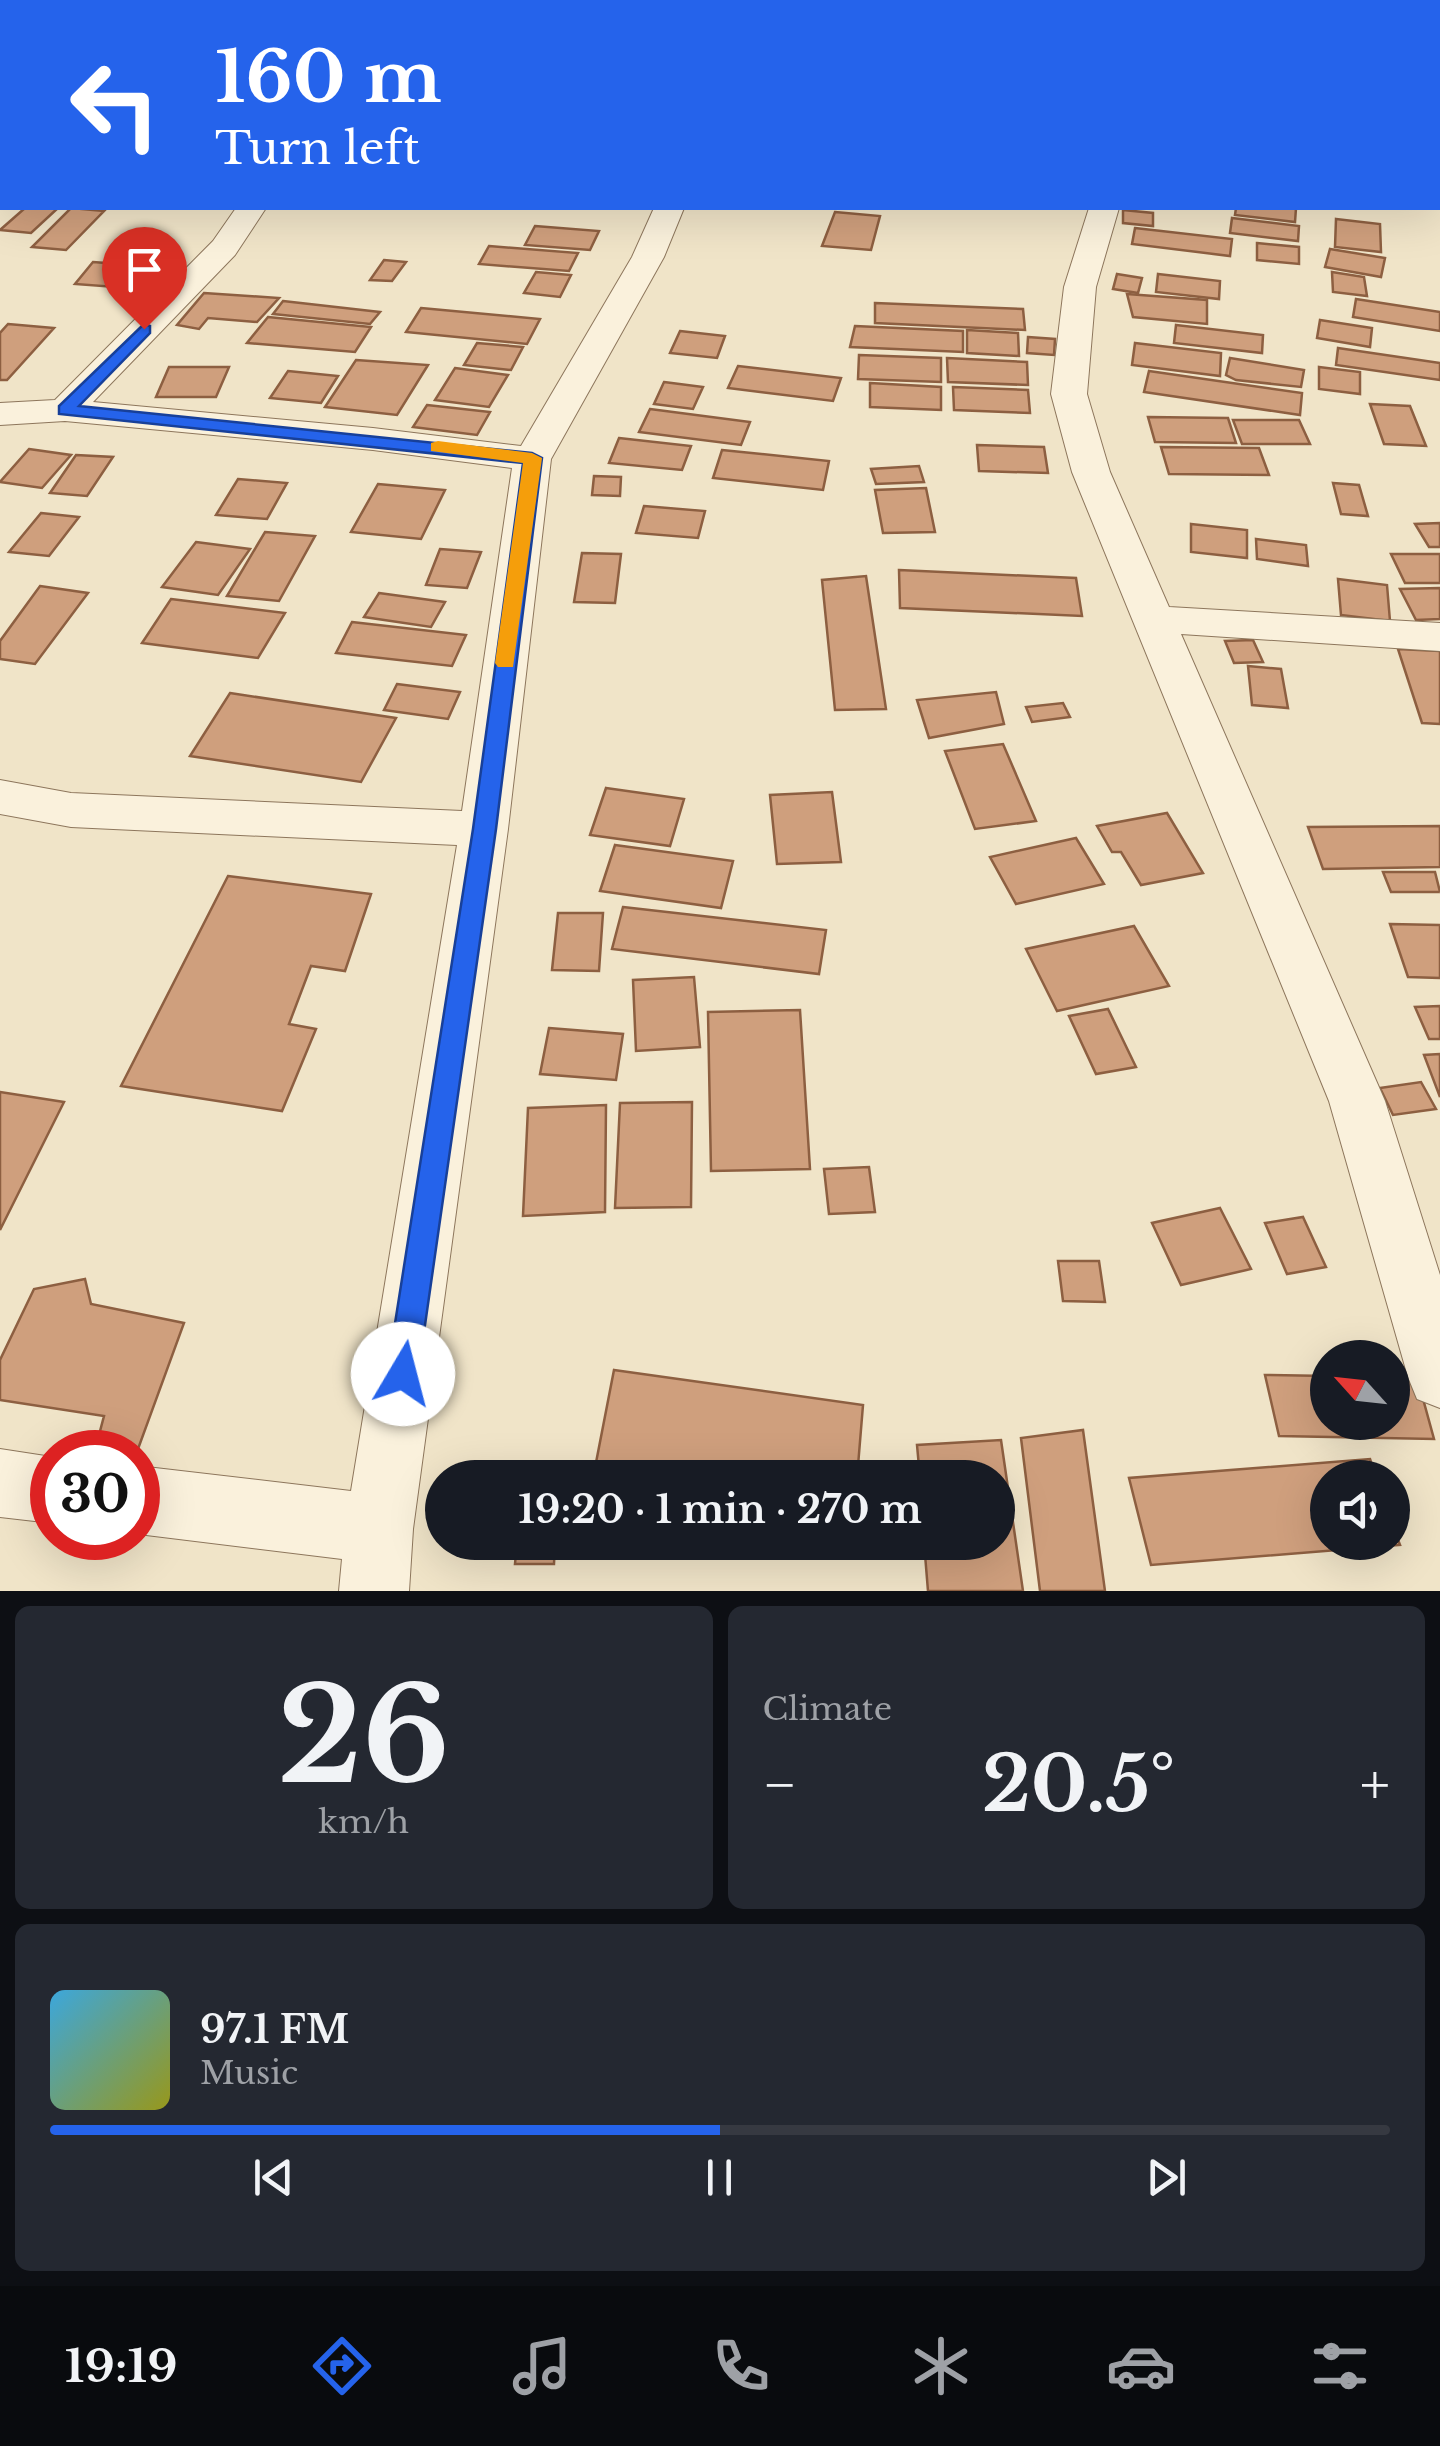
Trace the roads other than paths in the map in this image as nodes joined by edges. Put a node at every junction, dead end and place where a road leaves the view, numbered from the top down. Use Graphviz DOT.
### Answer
graph roads {
  1 [pos="250,210"];
  2 [pos="669,210"];
  3 [pos="1103,210"];
  4 [pos="65,410"];
  5 [pos="0,414"];
  6 [pos="532,458"];
  7 [pos="1152,619"];
  8 [pos="1440,636"];
  9 [pos="0,797"];
  10 [pos="484,829"];
  11 [pos="1440,1378"];
  12 [pos="0,1484"];
  13 [pos="30,1487"];
  14 [pos="160,1506"];
  15 [pos="377,1560"];
  1 -- 4 [label="street"];
  2 -- 6 [label="street"];
  3 -- 7 [label="street"];
  4 -- 5 [label="street"];
  4 -- 6 [label="street"];
  6 -- 10 [label="street"];
  7 -- 8 [label="street"];
  7 -- 11 [label="street"];
  9 -- 10 [label="street"];
  10 -- 15 [label="street"];
  12 -- 13 [label="street"];
  14 -- 15 [label="street"];
}
